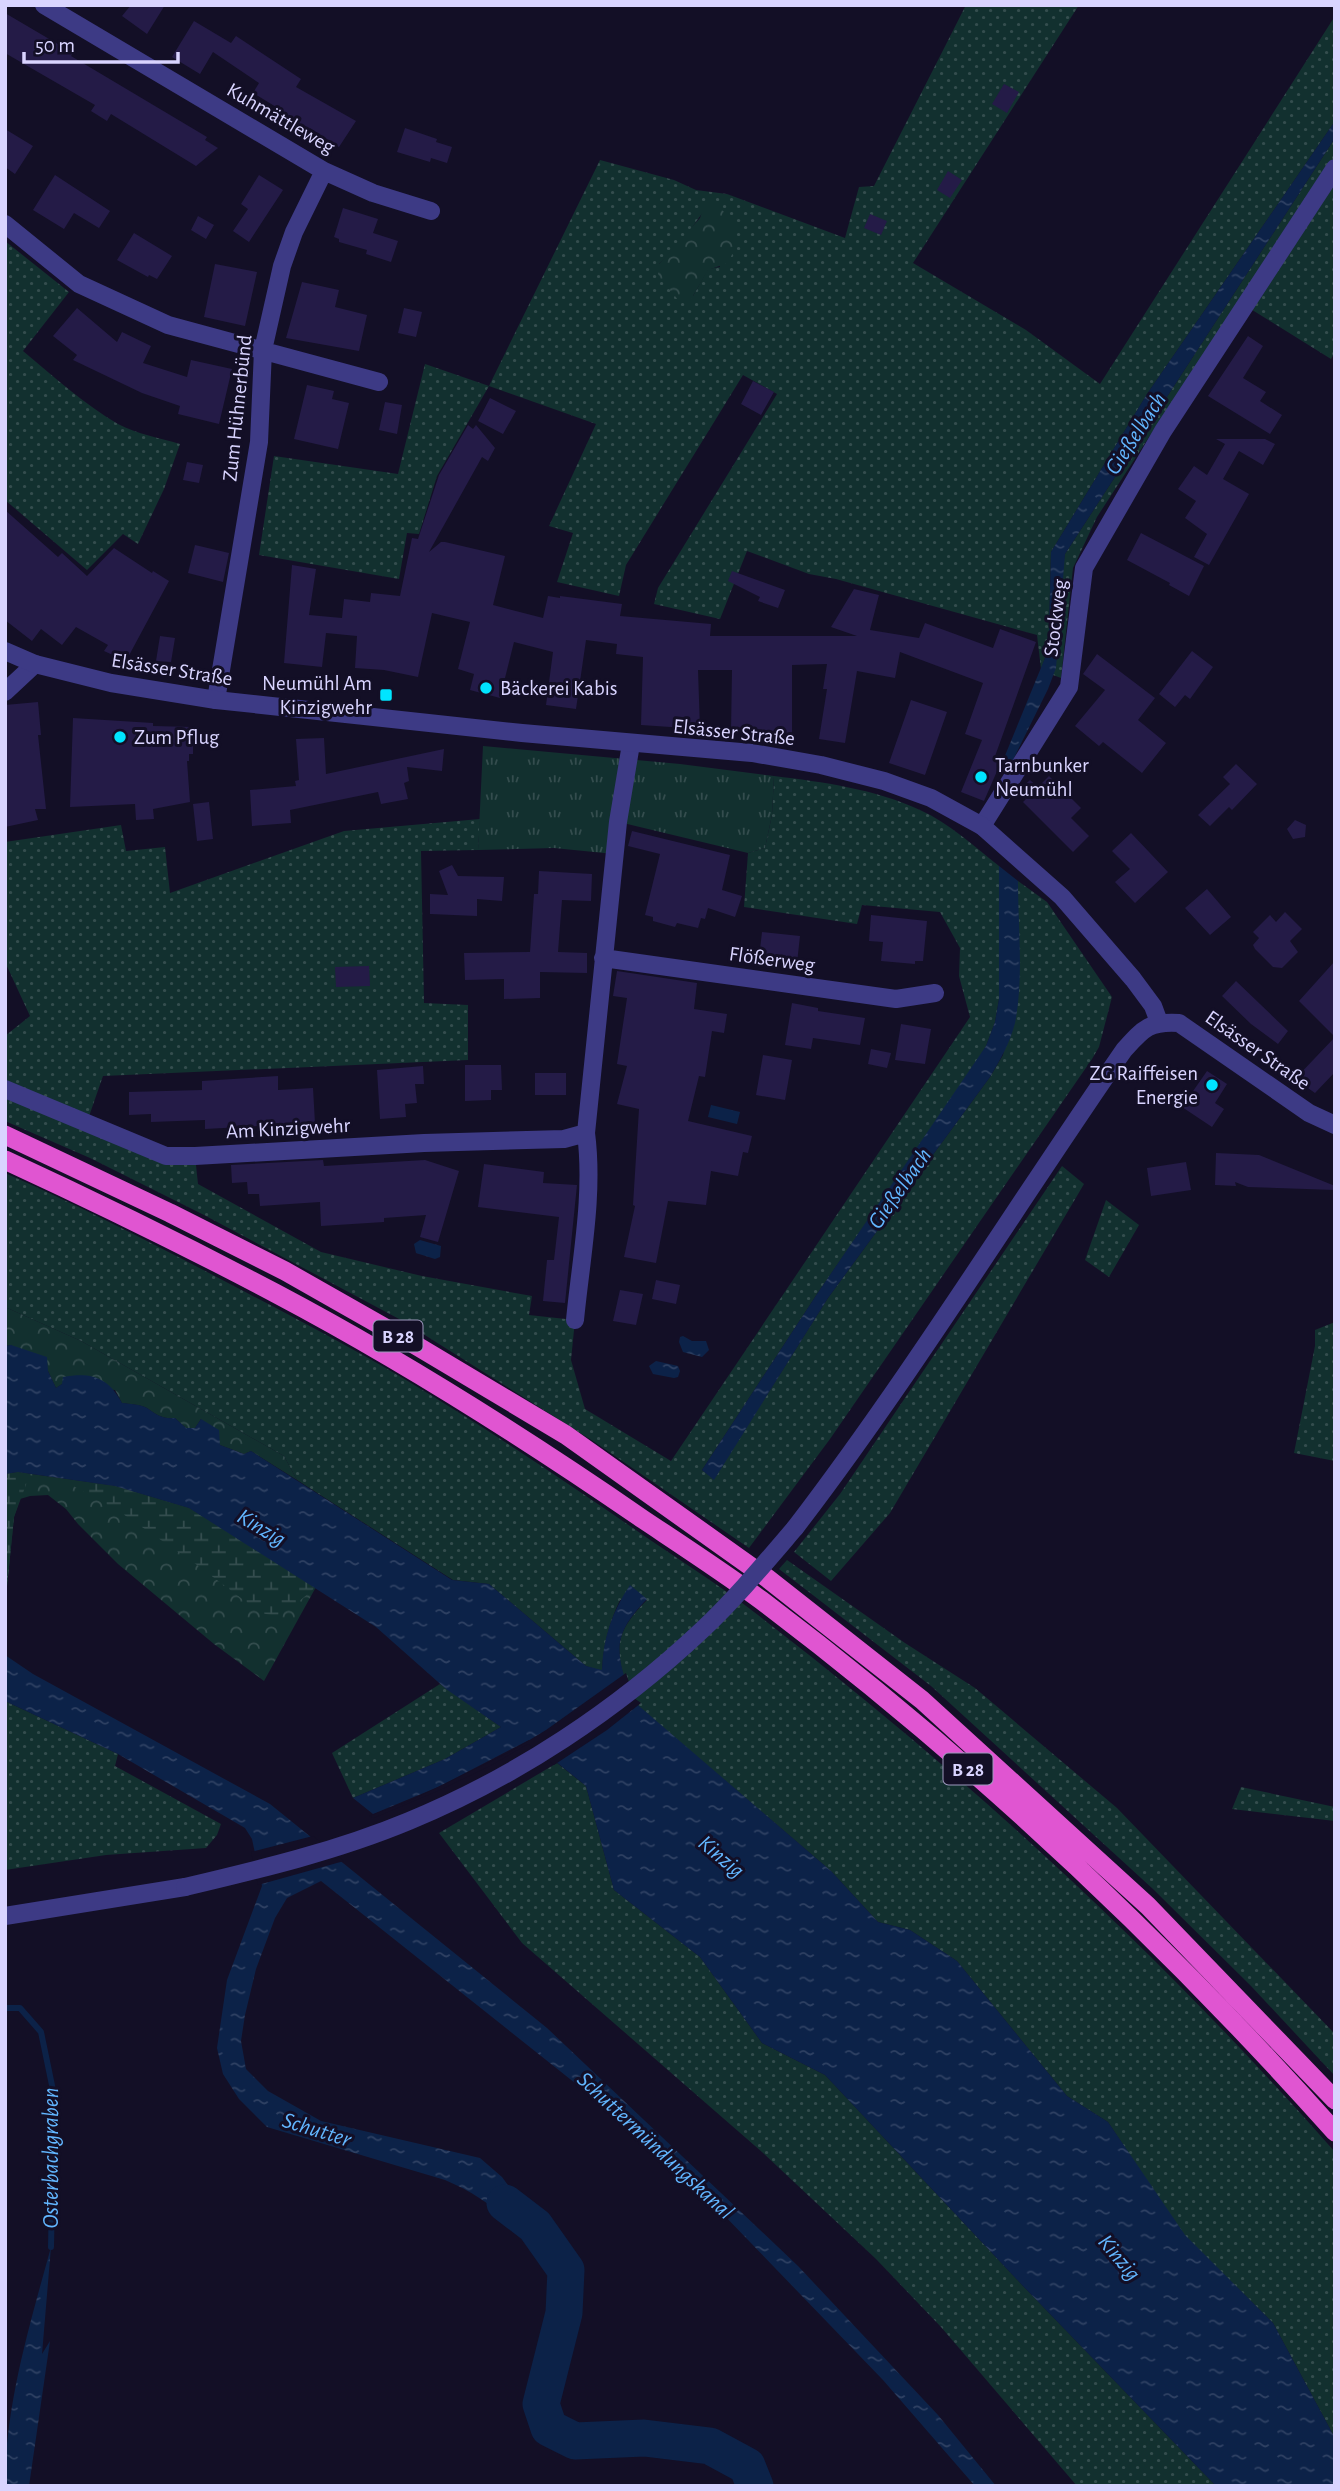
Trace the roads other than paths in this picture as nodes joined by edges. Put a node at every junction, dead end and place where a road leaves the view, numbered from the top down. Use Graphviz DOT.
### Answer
graph roads {
  1 [pos="44,5"];
  2 [pos="1335,168"];
  3 [pos="324,171"];
  4 [pos="431,211"];
  5 [pos="5,225"];
  6 [pos="263,350"];
  7 [pos="379,382"];
  8 [pos="5,651"];
  9 [pos="35,664"];
  10 [pos="5,692"];
  11 [pos="216,699"];
  12 [pos="631,744"];
  13 [pos="982,826"];
  14 [pos="603,957"];
  15 [pos="935,993"];
  16 [pos="1159,1022"];
  17 [pos="5,1088"];
  18 [pos="1335,1125"];
  19 [pos="586,1133"];
  20 [pos="5,1135"];
  21 [pos="5,1160"];
  22 [pos="575,1320"];
  23 [pos="5,1916"];
  24 [pos="1335,2100"];
  25 [pos="1335,2132"];
  1 -- 3 [label="street, Kuhmättleweg"];
  2 -- 13 [label="street, Stockweg"];
  3 -- 4 [label="street, Kuhmättleweg"];
  3 -- 6 [label="street, Zum Hühnerbünd"];
  5 -- 6 [label="street"];
  6 -- 7 [label="street"];
  6 -- 11 [label="street, Zum Hühnerbünd"];
  8 -- 9 [label="street, Elsässer Straße"];
  9 -- 10 [label="street"];
  9 -- 11 [label="street, Elsässer Straße"];
  11 -- 12 [label="street, Elsässer Straße"];
  12 -- 13 [label="street, Elsässer Straße"];
  12 -- 14 [label="street"];
  13 -- 16 [label="street, Elsässer Straße"];
  14 -- 15 [label="street, Flößerweg"];
  14 -- 19 [label="street"];
  16 -- 18 [label="street, Elsässer Straße"];
  16 -- 23 [label="street, bridge"];
  17 -- 19 [label="street, Am Kinzigwehr"];
  19 -- 22 [label="street"];
  20 -- 24 [label="highway, B 28"];
  21 -- 25 [label="highway, B 28"];
}
